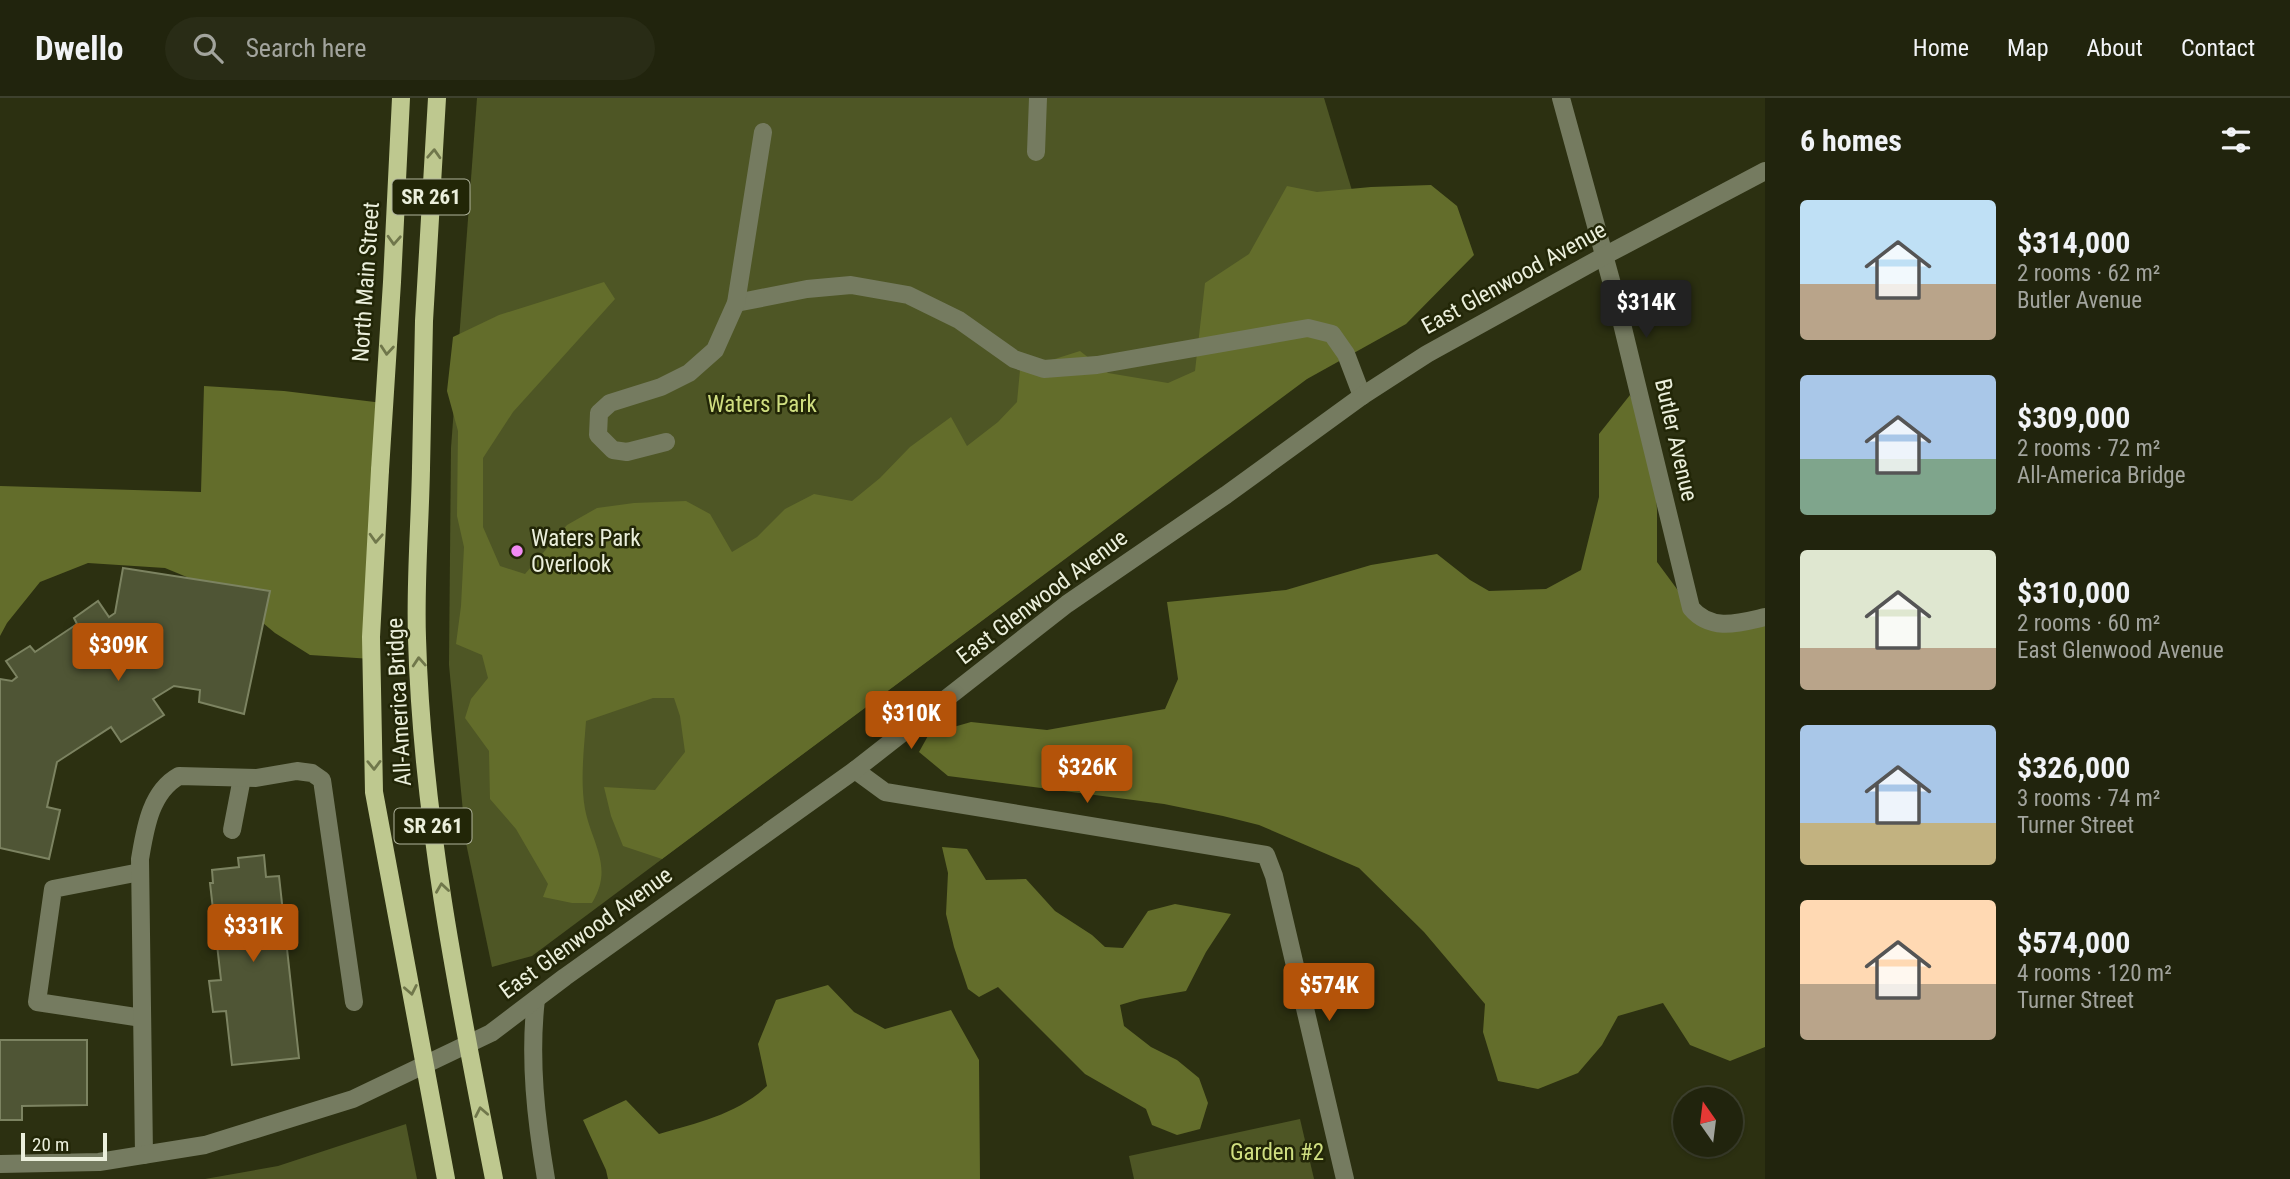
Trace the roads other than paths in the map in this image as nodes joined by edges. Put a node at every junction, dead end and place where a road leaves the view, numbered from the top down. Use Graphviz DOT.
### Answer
graph roads {
  1 [pos="401,98"];
  2 [pos="437,98"];
  3 [pos="1038,98"];
  4 [pos="1561,98"];
  5 [pos="763,132"];
  6 [pos="1036,152"];
  7 [pos="1765,171"];
  8 [pos="1604,256"];
  9 [pos="736,303"];
  10 [pos="1362,396"];
  11 [pos="666,442"];
  12 [pos="380,470"];
  13 [pos="1765,617"];
  14 [pos="855,771"];
  15 [pos="242,778"];
  16 [pos="232,830"];
  17 [pos="140,873"];
  18 [pos="536,999"];
  19 [pos="354,1002"];
  20 [pos="142,1018"];
  21 [pos="144,1155"];
  22 [pos="0,1164"];
  23 [pos="446,1179"];
  24 [pos="494,1179"];
  25 [pos="546,1179"];
  26 [pos="1345,1179"];
  1 -- 12 [label="main road, North Main Street / SR 261, one-way"];
  24 -- 2 [label="main road, All-America Bridge / SR 261, one-way, bridge"];
  3 -- 6 [label="street"];
  4 -- 8 [label="street, Butler Avenue"];
  5 -- 9 [label="street"];
  7 -- 8 [label="street, East Glenwood Avenue"];
  8 -- 10 [label="street, East Glenwood Avenue"];
  8 -- 13 [label="street, Butler Avenue"];
  9 -- 10 [label="street"];
  9 -- 11 [label="street"];
  10 -- 14 [label="street, East Glenwood Avenue"];
  12 -- 23 [label="main road, All-America Bridge / SR 261, one-way, bridge"];
  14 -- 18 [label="street, East Glenwood Avenue"];
  14 -- 26 [label="street"];
  15 -- 16 [label="street"];
  15 -- 17 [label="street"];
  15 -- 19 [label="street"];
  17 -- 20 [label="street"];
  17 -- 20 [label="street"];
  18 -- 21 [label="street, East Glenwood Avenue"];
  18 -- 25 [label="street"];
  20 -- 21 [label="street"];
  21 -- 22 [label="street, East Glenwood Avenue"];
}
